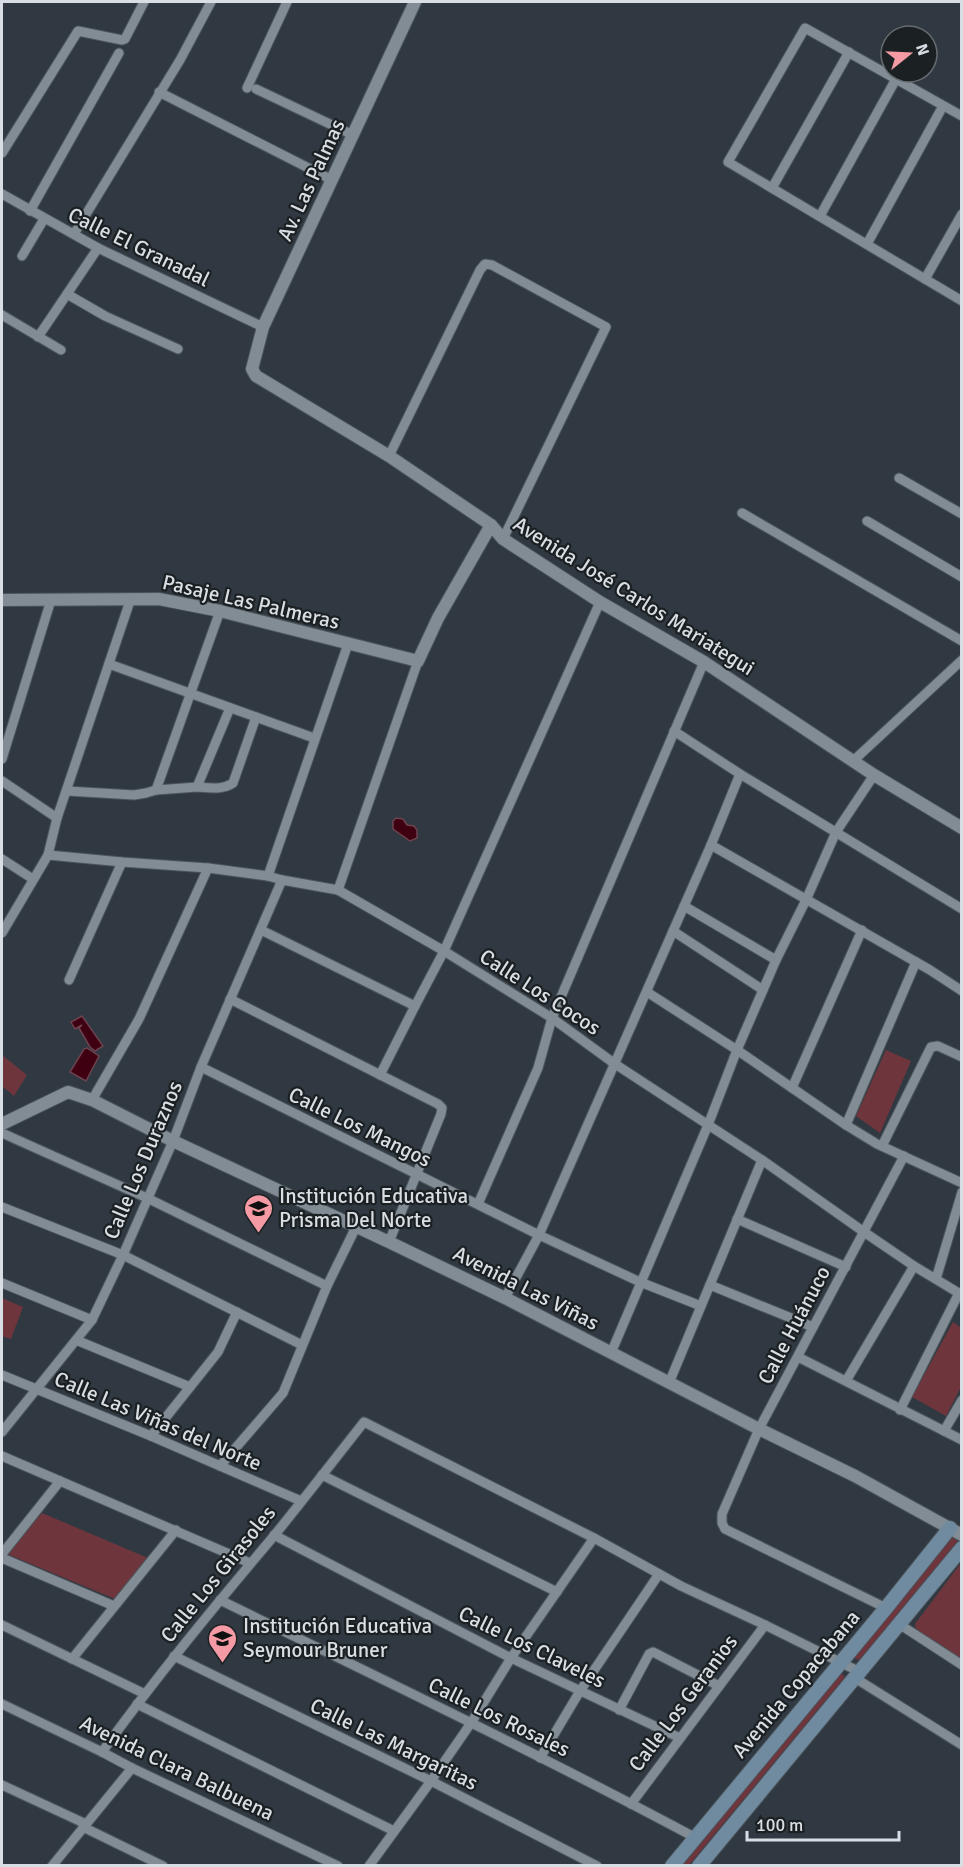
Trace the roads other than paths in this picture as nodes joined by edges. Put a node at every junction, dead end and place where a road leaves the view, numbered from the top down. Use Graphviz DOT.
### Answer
graph roads {
  1 [pos="144,2"];
  2 [pos="211,2"];
  3 [pos="286,2"];
  4 [pos="416,2"];
  5 [pos="849,52"];
  6 [pos="119,53"];
  7 [pos="879,69"];
  8 [pos="893,84"];
  9 [pos="905,84"];
  10 [pos="159,92"];
  11 [pos="943,106"];
  12 [pos="962,116"];
  13 [pos="353,135"];
  14 [pos="2,153"];
  15 [pos="332,180"];
  16 [pos="772,188"];
  17 [pos="2,194"];
  18 [pos="30,211"];
  19 [pos="962,214"];
  20 [pos="820,216"];
  21 [pos="44,219"];
  22 [pos="74,234"];
  23 [pos="867,244"];
  24 [pos="98,248"];
  25 [pos="22,256"];
  26 [pos="925,279"];
  27 [pos="67,294"];
  28 [pos="962,301"];
  29 [pos="2,315"];
  30 [pos="263,327"];
  31 [pos="38,337"];
  32 [pos="178,349"];
  33 [pos="61,351"];
  34 [pos="256,376"];
  35 [pos="389,456"];
  36 [pos="899,478"];
  37 [pos="742,513"];
  38 [pos="962,514"];
  39 [pos="867,521"];
  40 [pos="491,525"];
  41 [pos="503,539"];
  42 [pos="962,578"];
  43 [pos="131,598"];
  44 [pos="2,600"];
  45 [pos="51,600"];
  46 [pos="600,602"];
  47 [pos="220,612"];
  48 [pos="962,641"];
  49 [pos="348,644"];
  50 [pos="962,660"];
  51 [pos="418,661"];
  52 [pos="704,662"];
  53 [pos="109,664"];
  54 [pos="190,693"];
  55 [pos="230,708"];
  56 [pos="256,717"];
  57 [pos="674,731"];
  58 [pos="314,738"];
  59 [pos="2,759"];
  60 [pos="853,761"];
  61 [pos="740,774"];
  62 [pos="874,775"];
  63 [pos="2,781"];
  64 [pos="198,787"];
  65 [pos="67,790"];
  66 [pos="156,790"];
  67 [pos="57,818"];
  68 [pos="962,828"];
  69 [pos="836,832"];
  70 [pos="711,844"];
  71 [pos="48,855"];
  72 [pos="2,858"];
  73 [pos="122,862"];
  74 [pos="208,868"];
  75 [pos="268,876"];
  76 [pos="33,879"];
  77 [pos="282,880"];
  78 [pos="338,890"];
  79 [pos="806,900"];
  80 [pos="684,906"];
  81 [pos="962,909"];
  82 [pos="261,930"];
  83 [pos="862,930"];
  84 [pos="673,931"];
  85 [pos="2,933"];
  86 [pos="444,951"];
  87 [pos="776,960"];
  88 [pos="916,962"];
  89 [pos="69,980"];
  90 [pos="763,990"];
  91 [pos="962,991"];
  92 [pos="647,992"];
  93 [pos="230,999"];
  94 [pos="415,1006"];
  95 [pos="552,1018"];
  96 [pos="737,1050"];
  97 [pos="962,1057"];
  98 [pos="615,1064"];
  99 [pos="201,1067"];
  100 [pos="380,1075"];
  101 [pos="792,1088"];
  102 [pos="92,1100"];
  103 [pos="2,1124"];
  104 [pos="708,1125"];
  105 [pos="846,1125"];
  106 [pos="2,1132"];
  107 [pos="173,1141"];
  108 [pos="882,1146"];
  109 [pos="904,1156"];
  110 [pos="762,1160"];
  111 [pos="417,1176"];
  112 [pos="962,1183"];
  113 [pos="962,1192"];
  114 [pos="147,1198"];
  115 [pos="478,1204"];
  116 [pos="2,1207"];
  117 [pos="737,1219"];
  118 [pos="356,1227"];
  119 [pos="864,1232"];
  120 [pos="539,1234"];
  121 [pos="389,1242"];
  122 [pos="123,1255"];
  123 [pos="914,1266"];
  124 [pos="846,1267"];
  125 [pos="936,1279"];
  126 [pos="640,1282"];
  127 [pos="2,1283"];
  128 [pos="710,1285"];
  129 [pos="327,1286"];
  130 [pos="960,1294"];
  131 [pos="505,1298"];
  132 [pos="701,1306"];
  133 [pos="237,1312"];
  134 [pos="92,1320"];
  135 [pos="813,1327"];
  136 [pos="75,1340"];
  137 [pos="302,1345"];
  138 [pos="611,1353"];
  139 [pos="798,1357"];
  140 [pos="2,1375"];
  141 [pos="846,1381"];
  142 [pos="669,1383"];
  143 [pos="190,1387"];
  144 [pos="36,1389"];
  145 [pos="962,1400"];
  146 [pos="900,1410"];
  147 [pos="759,1429"];
  148 [pos="944,1431"];
  149 [pos="2,1432"];
  150 [pos="151,1436"];
  151 [pos="962,1440"];
  152 [pos="2,1456"];
  153 [pos="220,1466"];
  154 [pos="322,1475"];
  155 [pos="60,1481"];
  156 [pos="301,1501"];
  157 [pos="176,1530"];
  158 [pos="958,1531"];
  159 [pos="274,1535"];
  160 [pos="594,1538"];
  161 [pos="962,1548"];
  162 [pos="2,1556"];
  163 [pos="250,1563"];
  164 [pos="658,1574"];
  165 [pos="557,1592"];
  166 [pos="220,1600"];
  167 [pos="114,1606"];
  168 [pos="886,1608"];
  169 [pos="899,1624"];
  170 [pos="2,1625"];
  171 [pos="765,1625"];
  172 [pos="174,1656"];
  173 [pos="511,1658"];
  174 [pos="72,1659"];
  175 [pos="840,1662"];
  176 [pos="962,1665"];
  177 [pos="857,1675"];
  178 [pos="719,1686"];
  179 [pos="580,1691"];
  180 [pos="145,1694"];
  181 [pos="2,1704"];
  182 [pos="136,1704"];
  183 [pos="619,1710"];
  184 [pos="471,1723"];
  185 [pos="680,1738"];
  186 [pos="962,1745"];
  187 [pos="102,1752"];
  188 [pos="540,1758"];
  189 [pos="132,1768"];
  190 [pos="431,1781"];
  191 [pos="2,1785"];
  192 [pos="631,1804"];
  193 [pos="85,1826"];
  194 [pos="394,1831"];
  195 [pos="696,1838"];
  196 [pos="156,1864"];
  197 [pos="52,1866"];
  198 [pos="337,1866"];
  199 [pos="369,1866"];
  200 [pos="597,1866"];
  201 [pos="672,1866"];
  202 [pos="699,1866"];
  1 -- 14 [label="street"];
  2 -- 10 [label="street"];
  3 -- 13 [label="street"];
  4 -- 13 [label="street, Av. Las Palmas"];
  5 -- 7 [label="street"];
  5 -- 16 [label="street"];
  5 -- 16 [label="street"];
  6 -- 18 [label="street"];
  8 -- 20 [label="street"];
  9 -- 11 [label="street"];
  10 -- 15 [label="street"];
  10 -- 22 [label="street"];
  11 -- 12 [label="street"];
  11 -- 23 [label="street"];
  13 -- 15 [label="street, Av. Las Palmas"];
  15 -- 30 [label="street, Av. Las Palmas"];
  16 -- 20 [label="street"];
  17 -- 18 [label="street, Calle El Granadal"];
  18 -- 21 [label="street, Calle El Granadal"];
  19 -- 26 [label="street"];
  20 -- 23 [label="street"];
  21 -- 22 [label="street, Calle El Granadal"];
  21 -- 25 [label="street"];
  22 -- 24 [label="street, Calle El Granadal"];
  23 -- 26 [label="street"];
  24 -- 27 [label="street"];
  24 -- 30 [label="street, Calle El Granadal"];
  26 -- 28 [label="street"];
  27 -- 31 [label="street"];
  27 -- 32 [label="street"];
  29 -- 31 [label="street"];
  30 -- 34 [label="street, Av. Las Palmas"];
  31 -- 33 [label="street"];
  34 -- 35 [label="street, Avenida José Carlos Mariategui"];
  35 -- 40 [label="street, Avenida José Carlos Mariategui"];
  35 -- 41 [label="street"];
  36 -- 38 [label="street"];
  37 -- 48 [label="street"];
  39 -- 42 [label="street"];
  40 -- 41 [label="street, Avenida José Carlos Mariategui"];
  40 -- 51 [label="street"];
  41 -- 46 [label="street, Avenida José Carlos Mariategui"];
  43 -- 45 [label="street, Pasaje Las Palmeras"];
  43 -- 47 [label="street, Pasaje Las Palmeras"];
  43 -- 53 [label="street"];
  44 -- 45 [label="street, Pasaje Las Palmeras"];
  45 -- 59 [label="street"];
  46 -- 52 [label="street, Avenida José Carlos Mariategui"];
  46 -- 86 [label="street"];
  47 -- 49 [label="street, Pasaje Las Palmeras"];
  47 -- 54 [label="street"];
  49 -- 51 [label="street, Pasaje Las Palmeras"];
  49 -- 58 [label="street"];
  50 -- 60 [label="street"];
  51 -- 78 [label="street"];
  52 -- 57 [label="street"];
  52 -- 60 [label="street, Avenida José Carlos Mariategui"];
  53 -- 54 [label="street"];
  53 -- 65 [label="street"];
  54 -- 55 [label="street"];
  54 -- 66 [label="street"];
  55 -- 56 [label="street"];
  55 -- 64 [label="street"];
  56 -- 58 [label="street"];
  56 -- 64 [label="street"];
  57 -- 61 [label="street"];
  57 -- 95 [label="street"];
  58 -- 75 [label="street"];
  60 -- 62 [label="street, Avenida José Carlos Mariategui"];
  61 -- 69 [label="street"];
  61 -- 70 [label="street"];
  62 -- 68 [label="street, Avenida José Carlos Mariategui"];
  62 -- 69 [label="street"];
  63 -- 67 [label="street"];
  64 -- 66 [label="street"];
  65 -- 66 [label="street"];
  65 -- 67 [label="street"];
  67 -- 71 [label="street"];
  69 -- 79 [label="street"];
  69 -- 81 [label="street"];
  70 -- 79 [label="street"];
  70 -- 80 [label="street"];
  71 -- 73 [label="street, Calle Los Cocos"];
  71 -- 76 [label="street"];
  72 -- 76 [label="street"];
  73 -- 74 [label="street, Calle Los Cocos"];
  73 -- 89 [label="street"];
  74 -- 75 [label="street, Calle Los Cocos"];
  74 -- 102 [label="street"];
  75 -- 77 [label="street, Calle Los Cocos"];
  76 -- 85 [label="street"];
  77 -- 78 [label="street, Calle Los Cocos"];
  77 -- 82 [label="street, Calle Los Duraznos"];
  78 -- 86 [label="street, Calle Los Cocos"];
  79 -- 83 [label="street"];
  79 -- 87 [label="street"];
  80 -- 84 [label="street"];
  80 -- 87 [label="street"];
  82 -- 93 [label="street, Calle Los Duraznos"];
  82 -- 94 [label="street"];
  83 -- 88 [label="street"];
  83 -- 101 [label="street"];
  84 -- 90 [label="street"];
  84 -- 92 [label="street"];
  86 -- 94 [label="street"];
  86 -- 95 [label="street, Calle Los Cocos"];
  87 -- 90 [label="street"];
  88 -- 91 [label="street"];
  88 -- 105 [label="street"];
  90 -- 96 [label="street"];
  92 -- 96 [label="street"];
  92 -- 98 [label="street"];
  93 -- 99 [label="street, Calle Los Duraznos"];
  93 -- 100 [label="street"];
  94 -- 100 [label="street"];
  95 -- 98 [label="street, Calle Los Cocos"];
  95 -- 115 [label="street"];
  96 -- 101 [label="street"];
  96 -- 104 [label="street"];
  97 -- 108 [label="street"];
  98 -- 104 [label="street, Calle Los Cocos"];
  98 -- 120 [label="street"];
  99 -- 107 [label="street, Calle Los Duraznos"];
  99 -- 111 [label="street, Calle Los Mangos"];
  100 -- 111 [label="street"];
  101 -- 105 [label="street"];
  102 -- 103 [label="street, Avenida Las Viñas"];
  102 -- 107 [label="street, Avenida Las Viñas"];
  104 -- 110 [label="street, Calle Los Cocos"];
  104 -- 126 [label="street"];
  105 -- 108 [label="street"];
  106 -- 114 [label="street"];
  107 -- 114 [label="street, Calle Los Duraznos"];
  107 -- 118 [label="street, Avenida Las Viñas"];
  108 -- 109 [label="street"];
  109 -- 112 [label="street"];
  109 -- 119 [label="street, Calle Huánuco"];
  110 -- 117 [label="street"];
  110 -- 119 [label="street, Calle Los Cocos"];
  111 -- 115 [label="street, Calle Los Mangos"];
  111 -- 121 [label="street"];
  113 -- 125 [label="street"];
  114 -- 122 [label="street, Calle Los Duraznos"];
  114 -- 129 [label="street"];
  115 -- 120 [label="street, Calle Los Mangos"];
  116 -- 122 [label="street"];
  117 -- 124 [label="street"];
  117 -- 128 [label="street"];
  118 -- 121 [label="street, Avenida Las Viñas"];
  118 -- 129 [label="street"];
  119 -- 123 [label="street, Calle Los Cocos"];
  119 -- 124 [label="street, Calle Huánuco"];
  120 -- 126 [label="street, Calle Los Mangos"];
  120 -- 131 [label="street"];
  121 -- 131 [label="street, Avenida Las Viñas"];
  122 -- 133 [label="street"];
  122 -- 134 [label="street, Calle Los Duraznos"];
  123 -- 125 [label="street, Calle Los Cocos"];
  123 -- 141 [label="street"];
  124 -- 135 [label="street, Calle Huánuco"];
  125 -- 130 [label="street, Calle Los Cocos"];
  126 -- 132 [label="street, Calle Los Mangos"];
  126 -- 138 [label="street"];
  127 -- 134 [label="street"];
  128 -- 132 [label="street"];
  128 -- 135 [label="street"];
  129 -- 137 [label="street"];
  130 -- 146 [label="street"];
  131 -- 138 [label="street, Avenida Las Viñas"];
  132 -- 142 [label="street"];
  133 -- 137 [label="street"];
  133 -- 143 [label="street"];
  134 -- 136 [label="street, Calle Los Duraznos"];
  135 -- 139 [label="street, Calle Huánuco"];
  136 -- 143 [label="street"];
  136 -- 144 [label="street, Calle Los Duraznos"];
  137 -- 153 [label="street"];
  138 -- 142 [label="street, Avenida Las Viñas"];
  139 -- 141 [label="street"];
  139 -- 147 [label="street, Calle Huánuco"];
  140 -- 144 [label="street, Calle Las Viñas del Norte"];
  141 -- 146 [label="street"];
  142 -- 147 [label="street, Avenida Las Viñas"];
  143 -- 150 [label="street"];
  144 -- 149 [label="street, Calle Los Duraznos"];
  144 -- 150 [label="street, Calle Las Viñas del Norte"];
  145 -- 148 [label="street"];
  146 -- 148 [label="street"];
  147 -- 158 [label="street, Avenida Las Viñas"];
  147 -- 168 [label="street, Calle Huánuco"];
  148 -- 151 [label="street"];
  150 -- 153 [label="street, Calle Las Viñas del Norte"];
  152 -- 155 [label="street"];
  153 -- 156 [label="street, Calle Las Viñas del Norte"];
  154 -- 156 [label="street, Calle Los Girasoles"];
  154 -- 160 [label="street, Calle Los Girasoles"];
  154 -- 165 [label="street"];
  155 -- 157 [label="street"];
  155 -- 162 [label="street"];
  156 -- 159 [label="street, Calle Los Girasoles"];
  157 -- 163 [label="street"];
  157 -- 167 [label="street"];
  158 -- 168 [label="main road, Avenida Copacabana"];
  159 -- 163 [label="street, Calle Los Girasoles"];
  159 -- 173 [label="street, Calle Los Claveles"];
  160 -- 164 [label="street"];
  160 -- 165 [label="street"];
  161 -- 169 [label="main road, Avenida Copacabana"];
  162 -- 167 [label="street"];
  163 -- 166 [label="street, Calle Los Girasoles"];
  164 -- 171 [label="street"];
  164 -- 179 [label="street"];
  165 -- 173 [label="street"];
  166 -- 172 [label="street, Calle Los Girasoles"];
  166 -- 184 [label="street, Calle Los Rosales"];
  167 -- 174 [label="street"];
  168 -- 175 [label="main road, Avenida Copacabana"];
  169 -- 176 [label="street"];
  169 -- 177 [label="main road, Avenida Copacabana"];
  170 -- 174 [label="street"];
  171 -- 175 [label="street"];
  171 -- 178 [label="street, Calle Los Geranios"];
  172 -- 180 [label="street, Calle Los Girasoles"];
  172 -- 190 [label="street, Calle Las Margaritas"];
  173 -- 179 [label="street, Calle Los Claveles"];
  173 -- 184 [label="street"];
  174 -- 180 [label="street"];
  175 -- 177 [label="street"];
  175 -- 195 [label="main road, Avenida Copacabana"];
  177 -- 186 [label="street"];
  177 -- 202 [label="main road, Avenida Copacabana"];
  178 -- 183 [label="street"];
  178 -- 185 [label="street, Calle Los Geranios"];
  179 -- 183 [label="street, Calle Los Claveles"];
  179 -- 188 [label="street"];
  180 -- 182 [label="street, Calle Los Girasoles"];
  181 -- 187 [label="street, Avenida Clara Balbuena"];
  182 -- 187 [label="street, Calle Los Girasoles"];
  182 -- 194 [label="street"];
  183 -- 185 [label="street, Calle Los Claveles"];
  184 -- 188 [label="street, Calle Los Rosales"];
  184 -- 190 [label="street"];
  185 -- 192 [label="street, Calle Los Geranios"];
  187 -- 189 [label="street, Avenida Clara Balbuena"];
  188 -- 192 [label="street, Calle Los Rosales"];
  189 -- 193 [label="street"];
  189 -- 198 [label="street, Avenida Clara Balbuena"];
  190 -- 194 [label="street"];
  190 -- 200 [label="street, Calle Las Margaritas"];
  191 -- 193 [label="street"];
  192 -- 195 [label="street, Calle Los Rosales"];
  193 -- 196 [label="street"];
  193 -- 197 [label="street"];
  194 -- 199 [label="street"];
  195 -- 201 [label="main road, Avenida Copacabana"];
}
